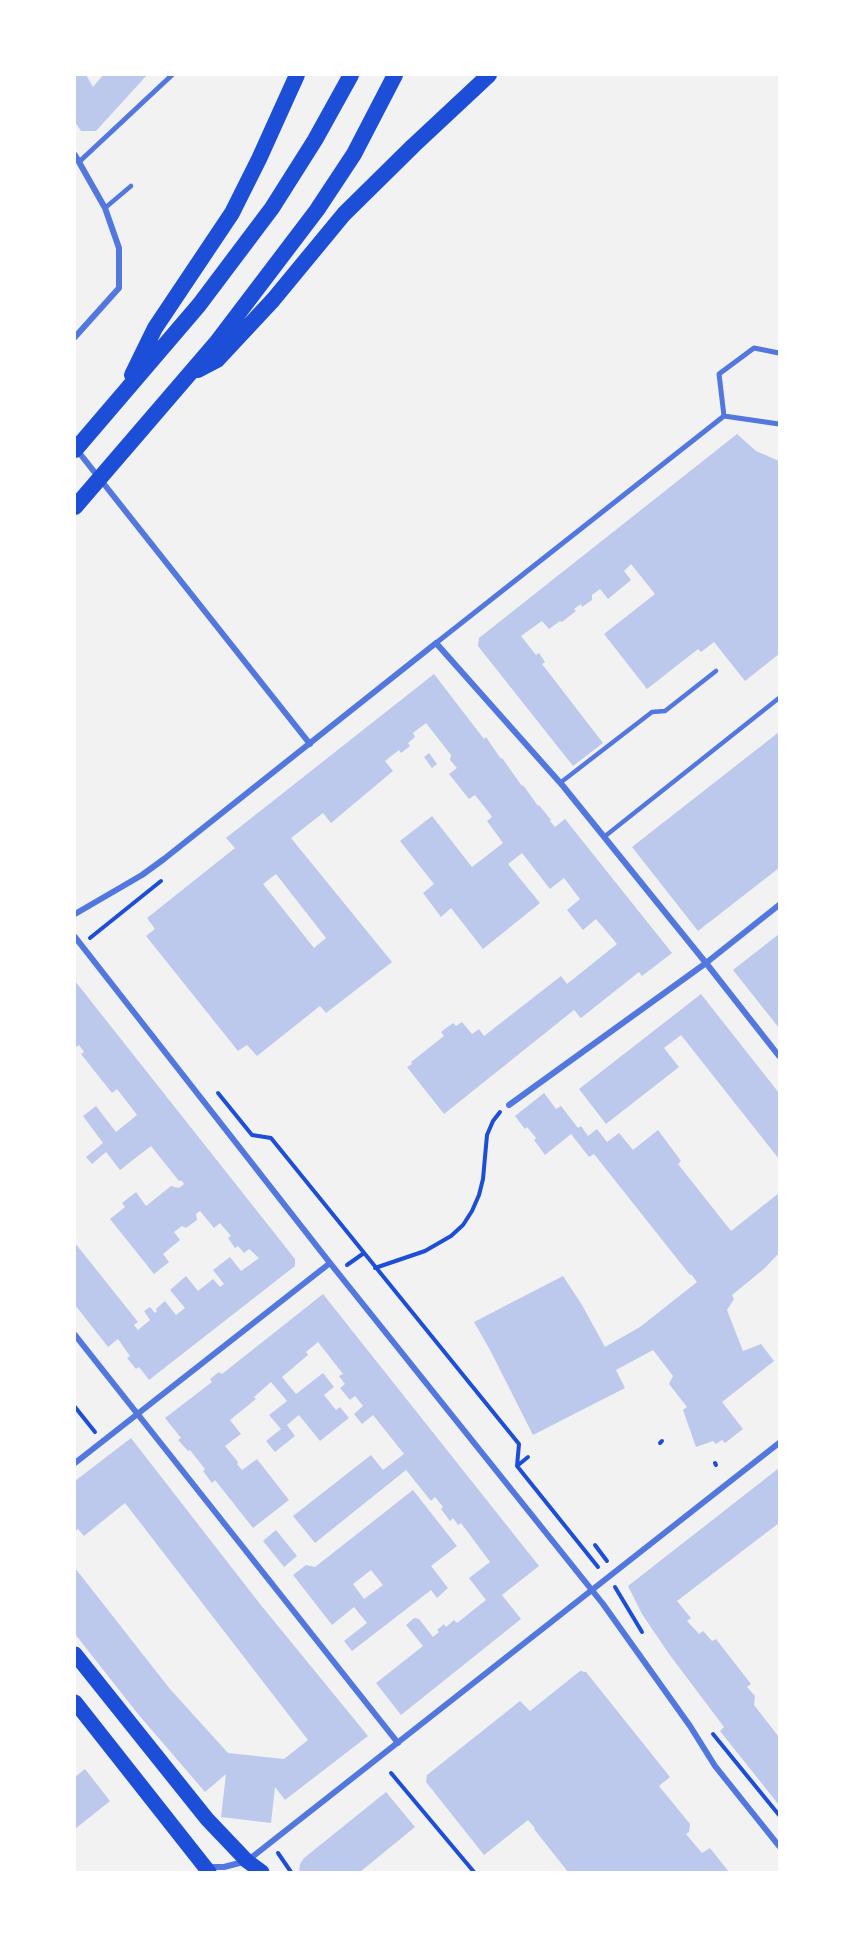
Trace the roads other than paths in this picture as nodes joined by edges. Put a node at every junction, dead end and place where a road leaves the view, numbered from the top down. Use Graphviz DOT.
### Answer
graph roads {
  1 [pos="172,75"];
  2 [pos="297,75"];
  3 [pos="351,75"];
  4 [pos="395,75"];
  5 [pos="489,75"];
  6 [pos="75,155"];
  7 [pos="79,162"];
  8 [pos="131,186"];
  9 [pos="105,208"];
  10 [pos="75,337"];
  11 [pos="779,353"];
  12 [pos="190,375"];
  13 [pos="118,402"];
  14 [pos="724,416"];
  15 [pos="779,424"];
  16 [pos="75,449"];
  17 [pos="75,507"];
  18 [pos="436,643"];
  19 [pos="716,671"];
  20 [pos="779,698"];
  21 [pos="310,744"];
  22 [pos="560,783"];
  23 [pos="604,837"];
  24 [pos="779,905"];
  25 [pos="75,914"];
  26 [pos="75,937"];
  27 [pos="706,963"];
  28 [pos="779,1056"];
  29 [pos="509,1105"];
  30 [pos="330,1263"];
  31 [pos="75,1335"];
  32 [pos="138,1414"];
  33 [pos="779,1443"];
  34 [pos="75,1463"];
  35 [pos="591,1591"];
  36 [pos="75,1654"];
  37 [pos="75,1702"];
  38 [pos="398,1743"];
  39 [pos="779,1846"];
  40 [pos="247,1861"];
  41 [pos="206,1870"];
  42 [pos="262,1872"];
  1 -- 7 [label="street"];
  2 -- 13 [label="highway"];
  3 -- 13 [label="highway"];
  4 -- 12 [label="highway"];
  5 -- 12 [label="highway"];
  6 -- 7 [label="street"];
  7 -- 9 [label="street"];
  8 -- 9 [label="lane"];
  9 -- 10 [label="street"];
  11 -- 14 [label="street"];
  12 -- 17 [label="highway"];
  13 -- 16 [label="highway"];
  14 -- 15 [label="street"];
  14 -- 18 [label="street"];
  16 -- 21 [label="street"];
  18 -- 21 [label="street"];
  18 -- 22 [label="street"];
  19 -- 22 [label="lane"];
  20 -- 23 [label="lane"];
  21 -- 25 [label="street"];
  22 -- 23 [label="street"];
  23 -- 27 [label="street"];
  24 -- 27 [label="street"];
  26 -- 30 [label="street"];
  27 -- 28 [label="street"];
  27 -- 29 [label="street"];
  30 -- 32 [label="street"];
  30 -- 35 [label="street"];
  31 -- 32 [label="street"];
  32 -- 34 [label="street"];
  32 -- 38 [label="street"];
  33 -- 35 [label="street"];
  35 -- 38 [label="street"];
  35 -- 39 [label="street"];
  36 -- 40 [label="main road"];
  37 -- 41 [label="main road"];
  38 -- 40 [label="street"];
  40 -- 41 [label="street"];
  40 -- 42 [label="main road"];
}
